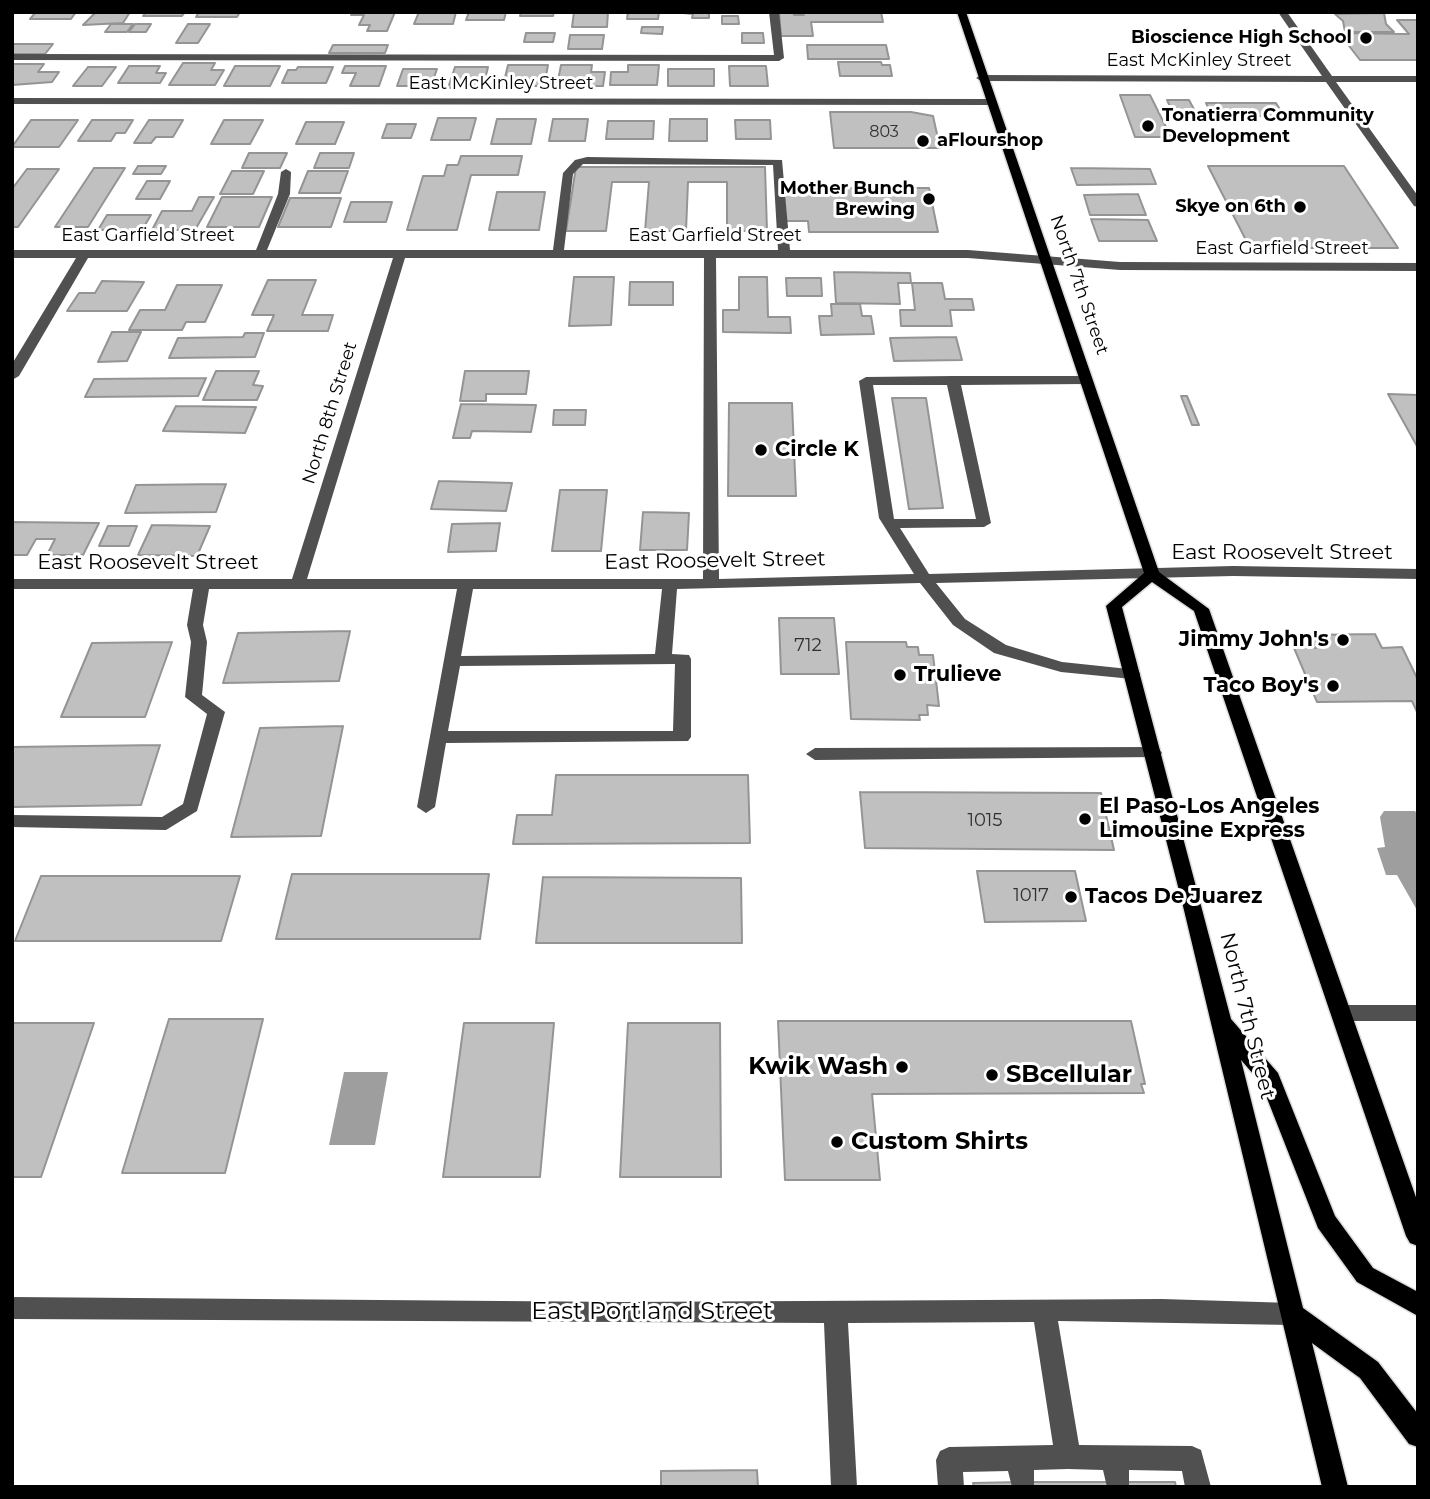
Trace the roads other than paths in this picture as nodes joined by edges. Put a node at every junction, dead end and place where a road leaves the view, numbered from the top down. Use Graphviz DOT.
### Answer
graph roads {
  1 [pos="774,12"];
  2 [pos="961,12"];
  3 [pos="1282,12"];
  4 [pos="12,57"];
  5 [pos="981,78"];
  6 [pos="1329,78"];
  7 [pos="1418,79"];
  8 [pos="12,101"];
  9 [pos="989,102"];
  10 [pos="286,172"];
  11 [pos="1418,204"];
  12 [pos="12,254"];
  13 [pos="84,254"];
  14 [pos="260,254"];
  15 [pos="400,254"];
  16 [pos="558,254"];
  17 [pos="710,254"];
  18 [pos="784,254"];
  19 [pos="1046,262"];
  20 [pos="1418,267"];
  21 [pos="12,376"];
  22 [pos="953,380"];
  23 [pos="1086,380"];
  24 [pos="890,524"];
  25 [pos="1152,574"];
  26 [pos="1418,574"];
  27 [pos="923,577"];
  28 [pos="12,584"];
  29 [pos="202,584"];
  30 [pos="298,584"];
  31 [pos="466,584"];
  32 [pos="670,584"];
  33 [pos="711,584"];
  34 [pos="663,660"];
  35 [pos="452,661"];
  36 [pos="1132,674"];
  37 [pos="439,737"];
  38 [pos="1153,753"];
  39 [pos="815,754"];
  40 [pos="426,807"];
  41 [pos="12,821"];
  42 [pos="1342,1013"];
  43 [pos="1418,1013"];
  44 [pos="1221,1021"];
  45 [pos="1418,1236"];
  46 [pos="1418,1305"];
  47 [pos="12,1308"];
  48 [pos="1044,1310"];
  49 [pos="835,1311"];
  50 [pos="1293,1314"];
  51 [pos="1418,1435"];
  52 [pos="1068,1457"];
  53 [pos="844,1487"];
  54 [pos="951,1487"];
  55 [pos="1198,1487"];
  56 [pos="1335,1487"];
  1 -- 4 [label="street"];
  2 -- 5 [label="main road, North 7th Street"];
  3 -- 6 [label="street"];
  5 -- 6 [label="street, East McKinley Street"];
  5 -- 9 [label="main road, North 7th Street"];
  6 -- 7 [label="street, East McKinley Street"];
  6 -- 11 [label="street"];
  8 -- 9 [label="street, East McKinley Street"];
  9 -- 19 [label="main road, North 7th Street"];
  10 -- 14 [label="street"];
  12 -- 13 [label="street, East Garfield Street"];
  13 -- 14 [label="street, East Garfield Street"];
  13 -- 21 [label="street"];
  14 -- 15 [label="street, East Garfield Street"];
  15 -- 16 [label="street, East Garfield Street"];
  15 -- 30 [label="street, North 8th Street"];
  16 -- 17 [label="street, East Garfield Street"];
  16 -- 18 [label="street"];
  17 -- 18 [label="street, East Garfield Street"];
  17 -- 33 [label="street"];
  18 -- 19 [label="street, East Garfield Street"];
  19 -- 20 [label="street, East Garfield Street"];
  19 -- 23 [label="main road, North 7th Street"];
  22 -- 23 [label="street"];
  22 -- 24 [label="street"];
  22 -- 24 [label="street"];
  23 -- 25 [label="main road, North 7th Street"];
  24 -- 27 [label="street"];
  25 -- 26 [label="street, East Roosevelt Street"];
  25 -- 27 [label="street, East Roosevelt Street"];
  25 -- 36 [label="main road, North 7th Street"];
  25 -- 42 [label="main road"];
  27 -- 33 [label="street, East Roosevelt Street"];
  27 -- 36 [label="street"];
  28 -- 29 [label="street, East Roosevelt Street"];
  29 -- 30 [label="street, East Roosevelt Street"];
  29 -- 41 [label="street"];
  30 -- 31 [label="street, East Roosevelt Street"];
  31 -- 32 [label="street, East Roosevelt Street"];
  31 -- 35 [label="street"];
  32 -- 33 [label="street, East Roosevelt Street"];
  32 -- 34 [label="street"];
  34 -- 35 [label="street"];
  34 -- 37 [label="street"];
  35 -- 37 [label="street"];
  36 -- 38 [label="main road, North 7th Street"];
  37 -- 40 [label="street"];
  38 -- 39 [label="street"];
  38 -- 44 [label="main road, North 7th Street"];
  42 -- 43 [label="street"];
  42 -- 45 [label="main road"];
  44 -- 46 [label="main road"];
  44 -- 50 [label="main road, North 7th Street"];
  47 -- 49 [label="street, East Portland Street"];
  48 -- 49 [label="street, East Portland Street"];
  48 -- 50 [label="street, East Portland Street"];
  48 -- 52 [label="street"];
  49 -- 53 [label="street"];
  50 -- 51 [label="main road"];
  50 -- 56 [label="main road, North 7th Street"];
  52 -- 54 [label="street"];
  52 -- 55 [label="street"];
}
